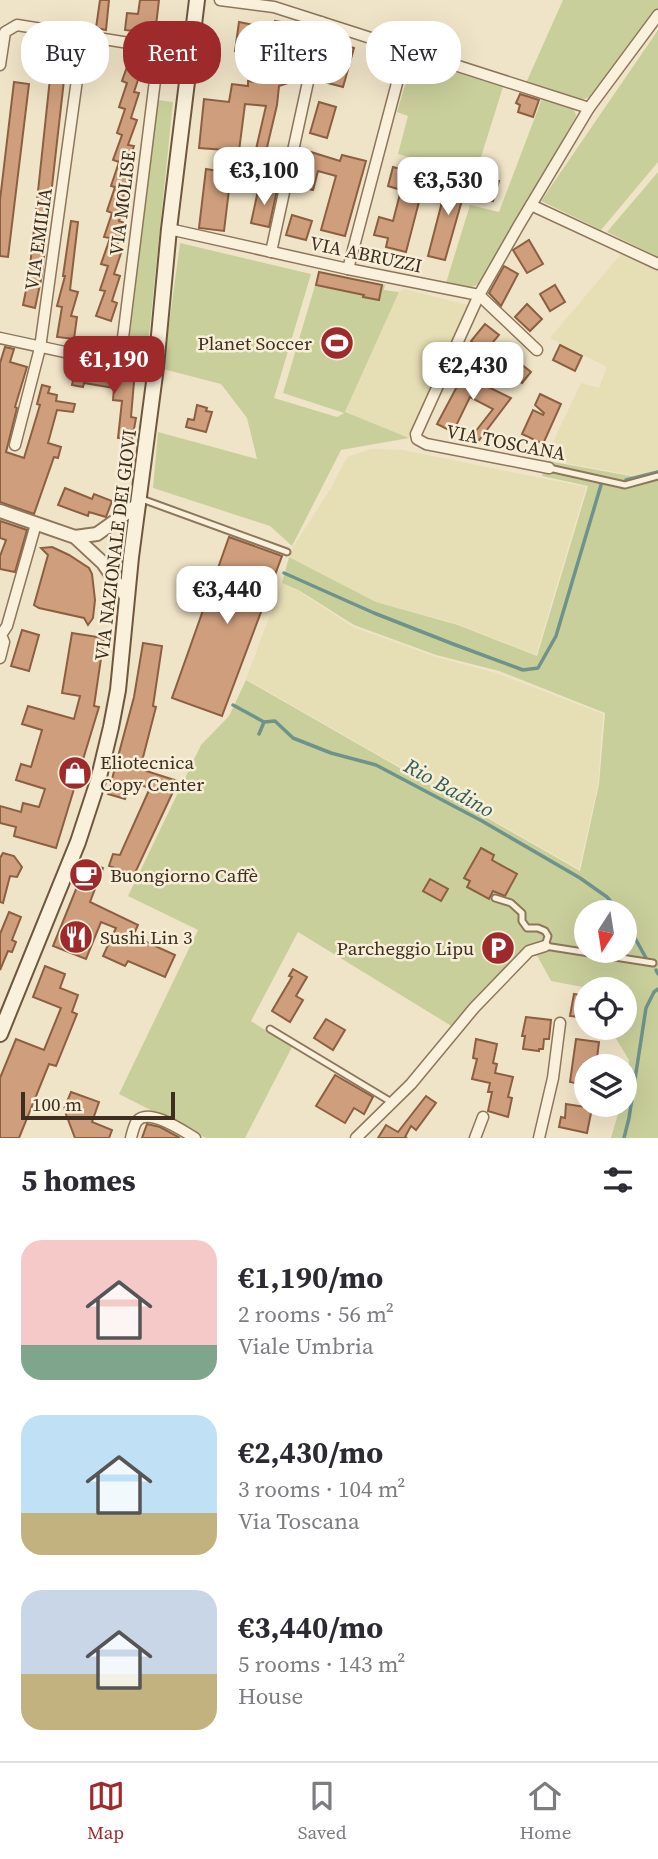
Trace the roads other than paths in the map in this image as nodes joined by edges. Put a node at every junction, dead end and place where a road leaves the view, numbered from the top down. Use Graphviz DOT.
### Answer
graph roads {
  1 [pos="197,0"];
  2 [pos="220,0"];
  3 [pos="658,15"];
  4 [pos="195,21"];
  5 [pos="318,21"];
  6 [pos="21,26"];
  7 [pos="0,65"];
  8 [pos="461,67"];
  9 [pos="76,84"];
  10 [pos="155,84"];
  11 [pos="187,84"];
  12 [pos="308,84"];
  13 [pos="397,84"];
  14 [pos="589,108"];
  15 [pos="531,205"];
  16 [pos="169,229"];
  17 [pos="271,252"];
  18 [pos="658,264"];
  19 [pos="348,269"];
  20 [pos="479,295"];
  21 [pos="0,338"];
  22 [pos="40,348"];
  23 [pos="537,350"];
  24 [pos="120,362"];
  25 [pos="156,367"];
  26 [pos="15,445"];
  27 [pos="549,468"];
  28 [pos="658,476"];
  29 [pos="139,501"];
  30 [pos="0,511"];
  31 [pos="36,524"];
  32 [pos="111,525"];
  33 [pos="75,537"];
  34 [pos="134,537"];
  35 [pos="287,552"];
  36 [pos="131,557"];
  37 [pos="103,563"];
  38 [pos="127,598"];
  39 [pos="0,635"];
  40 [pos="0,658"];
  41 [pos="495,898"];
  42 [pos="545,946"];
  43 [pos="650,963"];
  44 [pos="560,1023"];
  45 [pos="270,1029"];
  46 [pos="0,1034"];
  47 [pos="393,1103"];
  48 [pos="483,1117"];
  49 [pos="131,1138"];
  50 [pos="195,1138"];
  51 [pos="356,1138"];
  52 [pos="475,1138"];
  53 [pos="539,1138"];
  1 -- 4 [label="main road, VIA NAZIONALE DEI GIOVI"];
  2 -- 5 [label="street"];
  3 -- 14 [label="street, VIA TOSCANA"];
  6 -- 7 [label="street"];
  8 -- 14 [label="street"];
  9 -- 22 [label="street, VIA EMILIA"];
  10 -- 24 [label="street, VIA MOLISE"];
  11 -- 16 [label="main road, VIA NAZIONALE DEI GIOVI"];
  12 -- 17 [label="street"];
  13 -- 19 [label="street"];
  14 -- 15 [label="street, VIA TOSCANA"];
  15 -- 18 [label="street"];
  15 -- 20 [label="street, VIA TOSCANA"];
  16 -- 17 [label="street, VIA ABRUZZI"];
  16 -- 25 [label="main road, VIA NAZIONALE DEI GIOVI"];
  17 -- 19 [label="street, VIA ABRUZZI"];
  19 -- 20 [label="street, VIA ABRUZZI"];
  20 -- 23 [label="street"];
  20 -- 27 [label="street, VIA TOSCANA"];
  21 -- 22 [label="street"];
  22 -- 24 [label="street"];
  22 -- 26 [label="street, VIA EMILIA"];
  24 -- 25 [label="street"];
  25 -- 29 [label="main road, VIA NAZIONALE DEI GIOVI"];
  27 -- 28 [label="lane, VIA TOSCANA"];
  29 -- 32 [label="street"];
  29 -- 34 [label="main road, VIA NAZIONALE DEI GIOVI"];
  29 -- 35 [label="lane"];
  30 -- 31 [label="street"];
  31 -- 33 [label="street"];
  31 -- 39 [label="street"];
  32 -- 33 [label="street"];
  32 -- 34 [label="street"];
  33 -- 37 [label="street"];
  34 -- 36 [label="main road, VIA NAZIONALE DEI GIOVI"];
  36 -- 37 [label="street"];
  36 -- 38 [label="main road, VIA NAZIONALE DEI GIOVI"];
  37 -- 38 [label="street"];
  38 -- 46 [label="main road, VIA NAZIONALE DEI GIOVI"];
  39 -- 40 [label="street"];
  41 -- 42 [label="lane"];
  42 -- 43 [label="lane"];
  42 -- 47 [label="street"];
  44 -- 53 [label="street"];
  45 -- 47 [label="lane"];
  47 -- 51 [label="street"];
  48 -- 52 [label="street"];
  49 -- 50 [label="street"];
}
